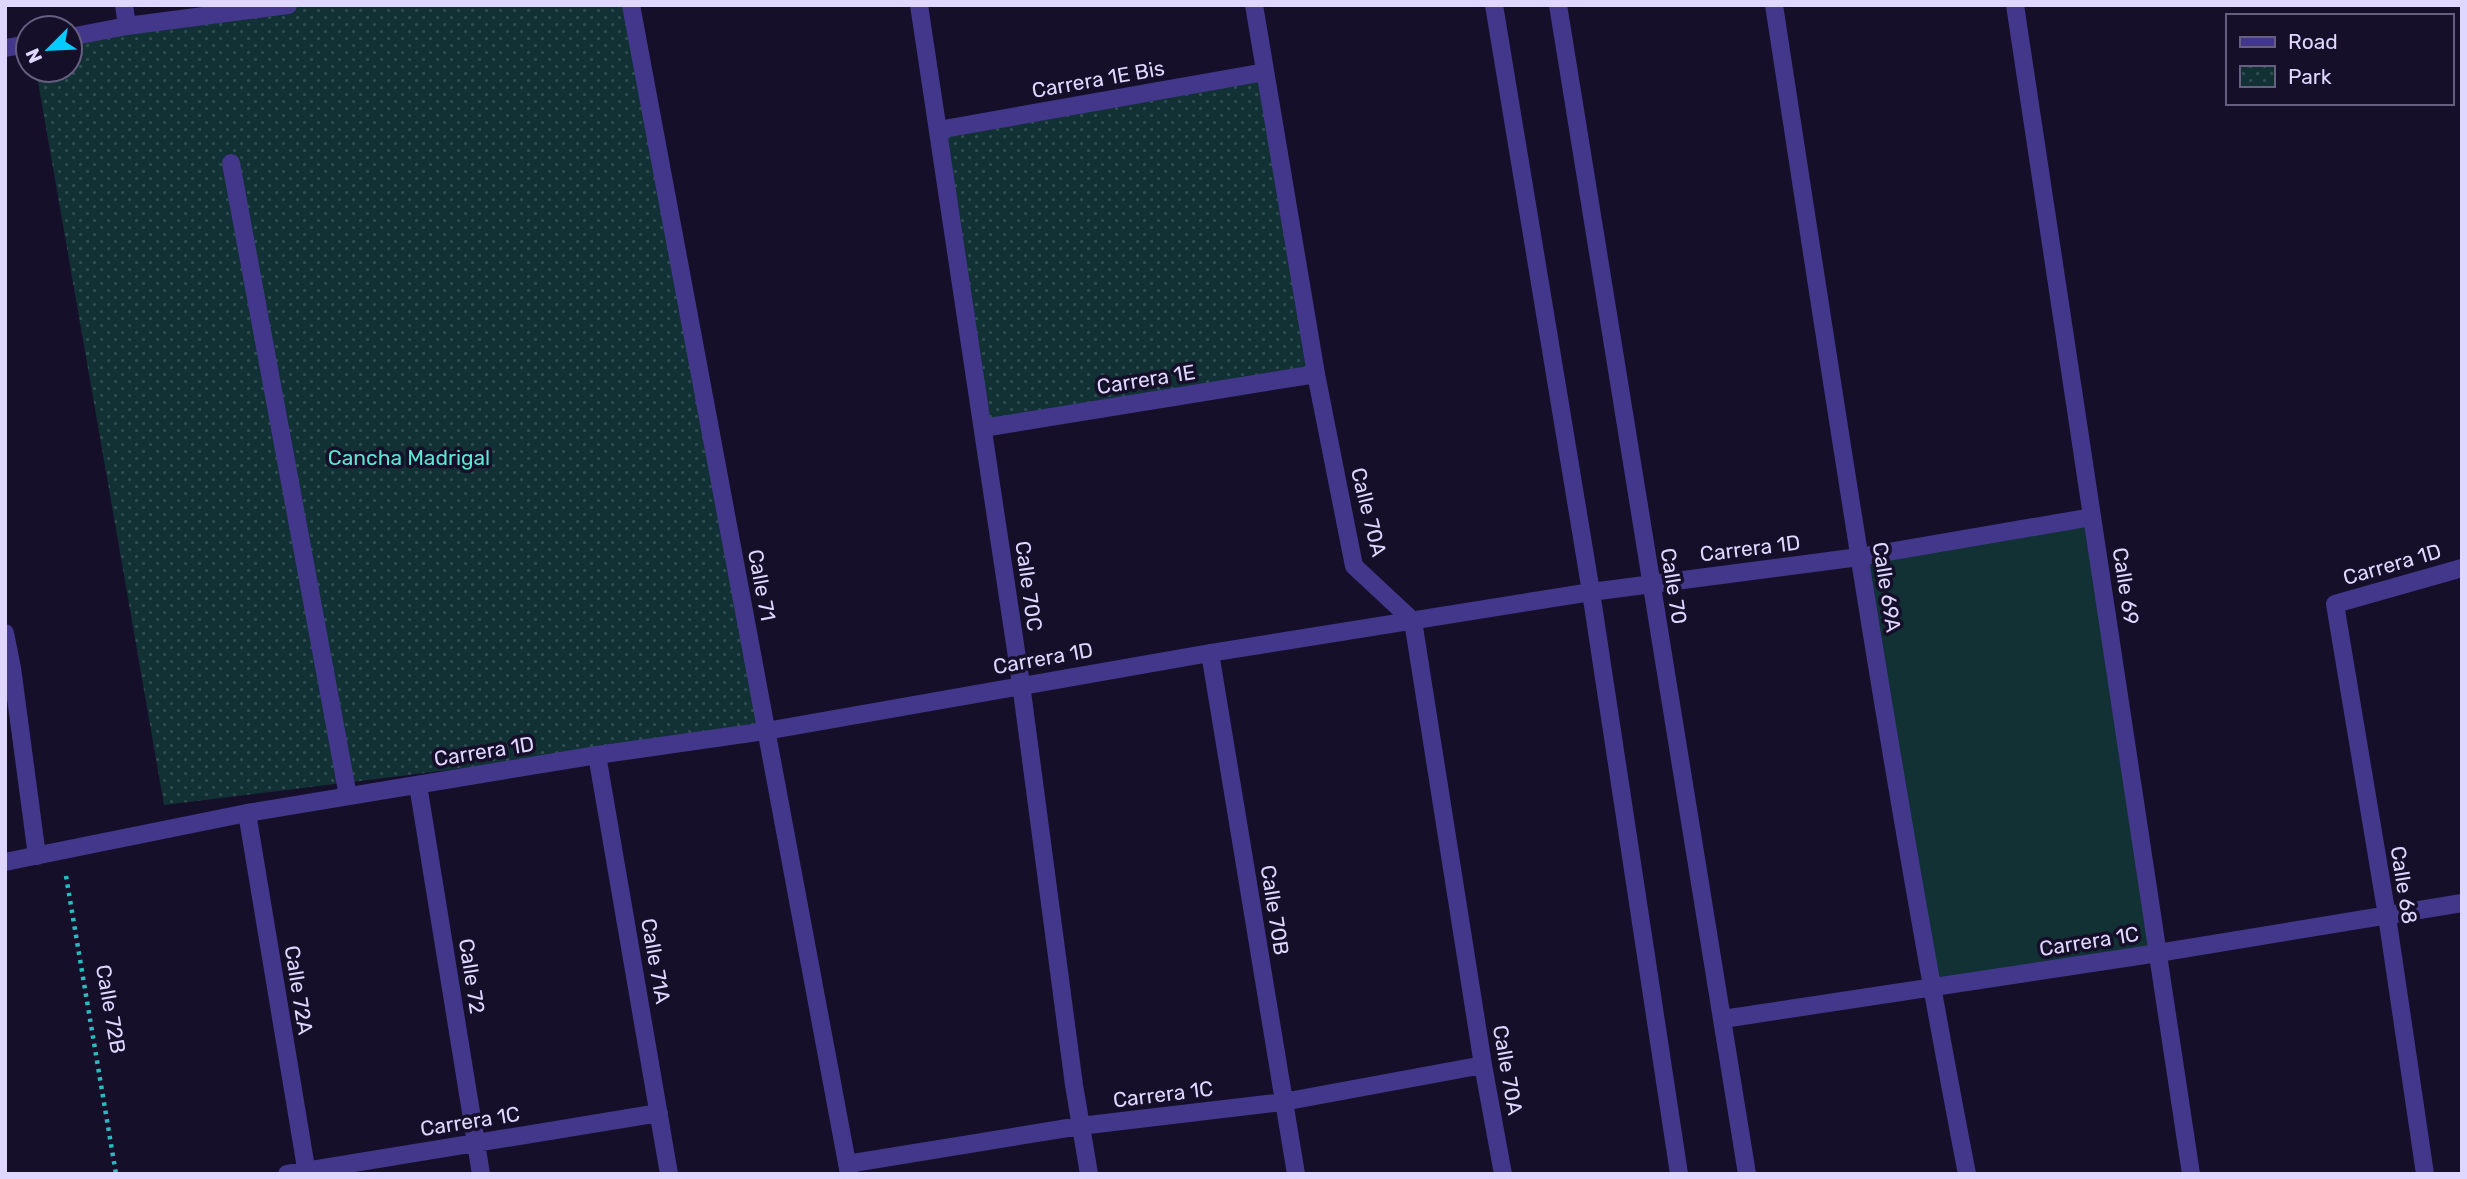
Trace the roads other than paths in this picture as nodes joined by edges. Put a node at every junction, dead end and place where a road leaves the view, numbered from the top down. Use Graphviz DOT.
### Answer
graph roads {
  1 [pos="124,5"];
  2 [pos="289,5"];
  3 [pos="631,5"];
  4 [pos="919,5"];
  5 [pos="1254,5"];
  6 [pos="1493,5"];
  7 [pos="1558,5"];
  8 [pos="1774,5"];
  9 [pos="2015,5"];
  10 [pos="127,26"];
  11 [pos="84,34"];
  12 [pos="1265,72"];
  13 [pos="938,130"];
  14 [pos="231,163"];
  15 [pos="1315,374"];
  16 [pos="984,428"];
  17 [pos="2092,517"];
  18 [pos="1859,557"];
  19 [pos="2462,568"];
  20 [pos="1651,584"];
  21 [pos="1591,592"];
  22 [pos="2335,604"];
  23 [pos="1413,621"];
  24 [pos="5,633"];
  25 [pos="1210,653"];
  26 [pos="9,672"];
  27 [pos="1021,684"];
  28 [pos="766,731"];
  29 [pos="597,755"];
  30 [pos="418,785"];
  31 [pos="348,796"];
  32 [pos="247,813"];
  33 [pos="37,856"];
  34 [pos="5,862"];
  35 [pos="2462,903"];
  36 [pos="2387,916"];
  37 [pos="2158,953"];
  38 [pos="1931,989"];
  39 [pos="1723,1019"];
  40 [pos="1483,1065"];
  41 [pos="1283,1102"];
  42 [pos="659,1113"];
  43 [pos="1080,1126"];
  44 [pos="476,1143"];
  45 [pos="848,1169"];
  46 [pos="306,1172"];
  47 [pos="287,1174"];
  48 [pos="481,1174"];
  49 [pos="669,1174"];
  50 [pos="1089,1174"];
  51 [pos="1296,1174"];
  52 [pos="1503,1174"];
  53 [pos="1679,1174"];
  54 [pos="1747,1174"];
  55 [pos="1967,1174"];
  56 [pos="2191,1174"];
  57 [pos="2425,1174"];
  1 -- 10 [label="street"];
  2 -- 10 [label="street"];
  3 -- 28 [label="street, Calle 71"];
  4 -- 13 [label="street, Calle 70C"];
  5 -- 12 [label="street, Calle 70A"];
  6 -- 21 [label="street"];
  7 -- 20 [label="street, Calle 70"];
  8 -- 18 [label="street, Calle 69A"];
  9 -- 17 [label="street, Calle 69"];
  10 -- 11 [label="street"];
  12 -- 13 [label="street, Carrera 1E Bis"];
  12 -- 15 [label="street, Calle 70A"];
  13 -- 16 [label="street, Calle 70C"];
  14 -- 31 [label="street"];
  15 -- 16 [label="street, Carrera 1E"];
  15 -- 23 [label="street, Calle 70A"];
  16 -- 27 [label="street, Calle 70C"];
  17 -- 18 [label="street, Carrera 1D"];
  17 -- 37 [label="street, Calle 69"];
  18 -- 20 [label="street, Carrera 1D"];
  18 -- 38 [label="street, Calle 69A"];
  19 -- 22 [label="street, Carrera 1D"];
  20 -- 21 [label="street, Carrera 1D"];
  20 -- 39 [label="street, Calle 70"];
  21 -- 23 [label="street, Carrera 1D"];
  21 -- 53 [label="street"];
  22 -- 36 [label="street, Calle 68"];
  23 -- 25 [label="street, Carrera 1D"];
  23 -- 40 [label="street, Calle 70A"];
  24 -- 26 [label="street"];
  25 -- 27 [label="street, Carrera 1D"];
  25 -- 41 [label="street, Calle 70B"];
  26 -- 33 [label="street"];
  27 -- 28 [label="street, Carrera 1D"];
  27 -- 43 [label="street, Calle 70C"];
  28 -- 29 [label="street, Carrera 1D"];
  28 -- 45 [label="street, Calle 71"];
  29 -- 30 [label="street, Carrera 1D"];
  29 -- 42 [label="street, Calle 71A"];
  30 -- 31 [label="street, Carrera 1D"];
  30 -- 44 [label="street, Calle 72"];
  31 -- 32 [label="street, Carrera 1D"];
  32 -- 33 [label="street, Carrera 1D"];
  32 -- 46 [label="street, Calle 72A"];
  33 -- 34 [label="street, Carrera 1D"];
  35 -- 36 [label="street, Carrera 1C"];
  36 -- 37 [label="street, Carrera 1C"];
  36 -- 57 [label="street, Calle 68"];
  37 -- 38 [label="street, Carrera 1C"];
  37 -- 56 [label="street, Calle 69"];
  38 -- 39 [label="street, Carrera 1C"];
  38 -- 55 [label="street, Calle 69A"];
  39 -- 54 [label="street, Calle 70"];
  40 -- 41 [label="street, Carrera 1C"];
  40 -- 52 [label="street, Calle 70A"];
  41 -- 43 [label="street, Carrera 1C"];
  41 -- 51 [label="street, Calle 70B"];
  42 -- 44 [label="street, Carrera 1C"];
  42 -- 49 [label="street, Calle 71A"];
  43 -- 45 [label="street, Carrera 1C"];
  43 -- 50 [label="street, Calle 70C"];
  44 -- 46 [label="street, Carrera 1C"];
  44 -- 48 [label="street, Calle 72"];
  46 -- 47 [label="street, Carrera 1C"];
}
